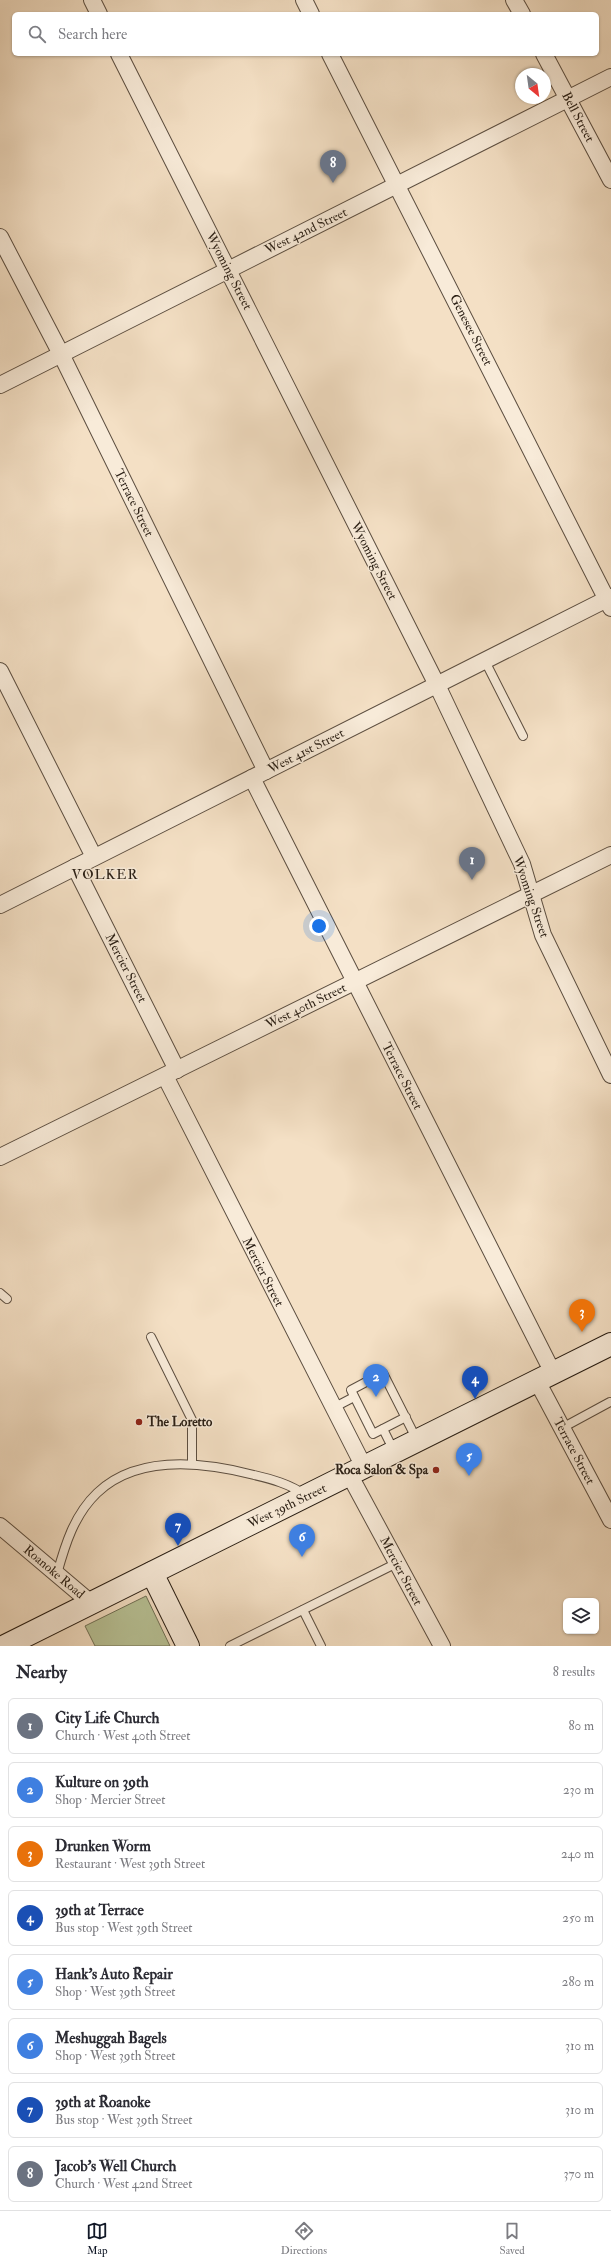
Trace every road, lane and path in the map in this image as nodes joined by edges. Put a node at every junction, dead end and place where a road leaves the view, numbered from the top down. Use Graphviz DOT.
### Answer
graph roads {
  1 [pos="92,0"];
  2 [pos="304,0"];
  3 [pos="514,0"];
  4 [pos="98,12"];
  5 [pos="310,12"];
  6 [pos="521,12"];
  7 [pos="120,56"];
  8 [pos="331,56"];
  9 [pos="545,56"];
  10 [pos="611,77"];
  11 [pos="568,100"];
  12 [pos="611,180"];
  13 [pos="398,185"];
  14 [pos="0,237"];
  15 [pos="228,270"];
  16 [pos="61,354"];
  17 [pos="0,385"];
  18 [pos="610,602"];
  19 [pos="485,661"];
  20 [pos="0,671"];
  21 [pos="437,685"];
  22 [pos="523,736"];
  23 [pos="259,774"];
  24 [pos="611,855"];
  25 [pos="94,857"];
  26 [pos="75,867"];
  27 [pos="532,894"];
  28 [pos="0,905"];
  29 [pos="355,982"];
  30 [pos="170,1073"];
  31 [pos="611,1075"];
  32 [pos="0,1157"];
  33 [pos="0,1293"];
  34 [pos="7,1299"];
  35 [pos="151,1338"];
  36 [pos="611,1344"];
  37 [pos="545,1377"];
  38 [pos="354,1397"];
  39 [pos="610,1402"];
  40 [pos="333,1408"];
  41 [pos="406,1417"];
  42 [pos="562,1428"];
  43 [pos="383,1429"];
  44 [pos="418,1441"];
  45 [pos="394,1452"];
  46 [pos="192,1464"];
  47 [pos="356,1471"];
  48 [pos="306,1496"];
  49 [pos="611,1520"];
  50 [pos="0,1526"];
  51 [pos="397,1563"];
  52 [pos="152,1573"];
  53 [pos="57,1574"];
  54 [pos="91,1603"];
  55 [pos="302,1610"];
  56 [pos="5,1646"];
  57 [pos="188,1646"];
  58 [pos="230,1646"];
  59 [pos="321,1646"];
  60 [pos="442,1646"];
  1 -- 4 [label="street"];
  2 -- 5 [label="street"];
  3 -- 6 [label="street"];
  7 -- 15 [label="street, Wyoming Street"];
  8 -- 13 [label="street, Genesee Street"];
  9 -- 11 [label="street, Bell Street"];
  10 -- 11 [label="street, West 42nd Street"];
  11 -- 12 [label="street, Bell Street"];
  11 -- 13 [label="street, West 42nd Street"];
  13 -- 15 [label="street, West 42nd Street"];
  13 -- 18 [label="street, Genesee Street"];
  14 -- 16 [label="street, Terrace Street"];
  15 -- 16 [label="street, West 42nd Street"];
  15 -- 21 [label="street, Wyoming Street"];
  16 -- 17 [label="street, West 42nd Street"];
  16 -- 23 [label="street, Terrace Street"];
  18 -- 19 [label="street, West 41st Street"];
  19 -- 21 [label="street, West 41st Street"];
  19 -- 22 [label="lane"];
  20 -- 25 [label="street"];
  21 -- 23 [label="street, West 41st Street"];
  21 -- 27 [label="street, Wyoming Street"];
  23 -- 25 [label="street, West 41st Street"];
  23 -- 29 [label="street, Terrace Street"];
  24 -- 27 [label="street, West 40th Street"];
  25 -- 26 [label="street, West 41st Street"];
  26 -- 28 [label="street, West 41st Street"];
  26 -- 30 [label="street, Mercier Street"];
  27 -- 29 [label="street, West 40th Street"];
  27 -- 31 [label="street, Wyoming Street"];
  29 -- 30 [label="street, West 40th Street"];
  29 -- 37 [label="street, Terrace Street"];
  30 -- 32 [label="street, West 40th Street"];
  30 -- 40 [label="street, Mercier Street"];
  33 -- 34 [label="lane"];
  35 -- 46 [label="lane"];
  36 -- 37 [label="main road, West 39th Street"];
  37 -- 42 [label="street, Terrace Street"];
  37 -- 44 [label="main road, West 39th Street"];
  38 -- 40 [label="lane"];
  38 -- 41 [label="lane"];
  38 -- 43 [label="lane"];
  39 -- 42 [label="lane"];
  40 -- 47 [label="street, Mercier Street"];
  41 -- 43 [label="lane"];
  41 -- 44 [label="lane"];
  42 -- 49 [label="street, Terrace Street"];
  43 -- 45 [label="lane"];
  44 -- 45 [label="main road, West 39th Street"];
  45 -- 47 [label="main road, West 39th Street"];
  46 -- 48 [label="lane"];
  46 -- 53 [label="lane"];
  47 -- 48 [label="main road, West 39th Street"];
  47 -- 51 [label="street, Mercier Street"];
  48 -- 52 [label="main road, West 39th Street"];
  50 -- 53 [label="street, Roanoke Road"];
  51 -- 55 [label="lane"];
  51 -- 60 [label="street, Mercier Street"];
  52 -- 54 [label="main road, West 39th Street"];
  52 -- 57 [label="main road"];
  53 -- 54 [label="street, Roanoke Road"];
  54 -- 56 [label="main road, West 39th Street"];
  55 -- 58 [label="lane"];
  55 -- 59 [label="lane"];
}
